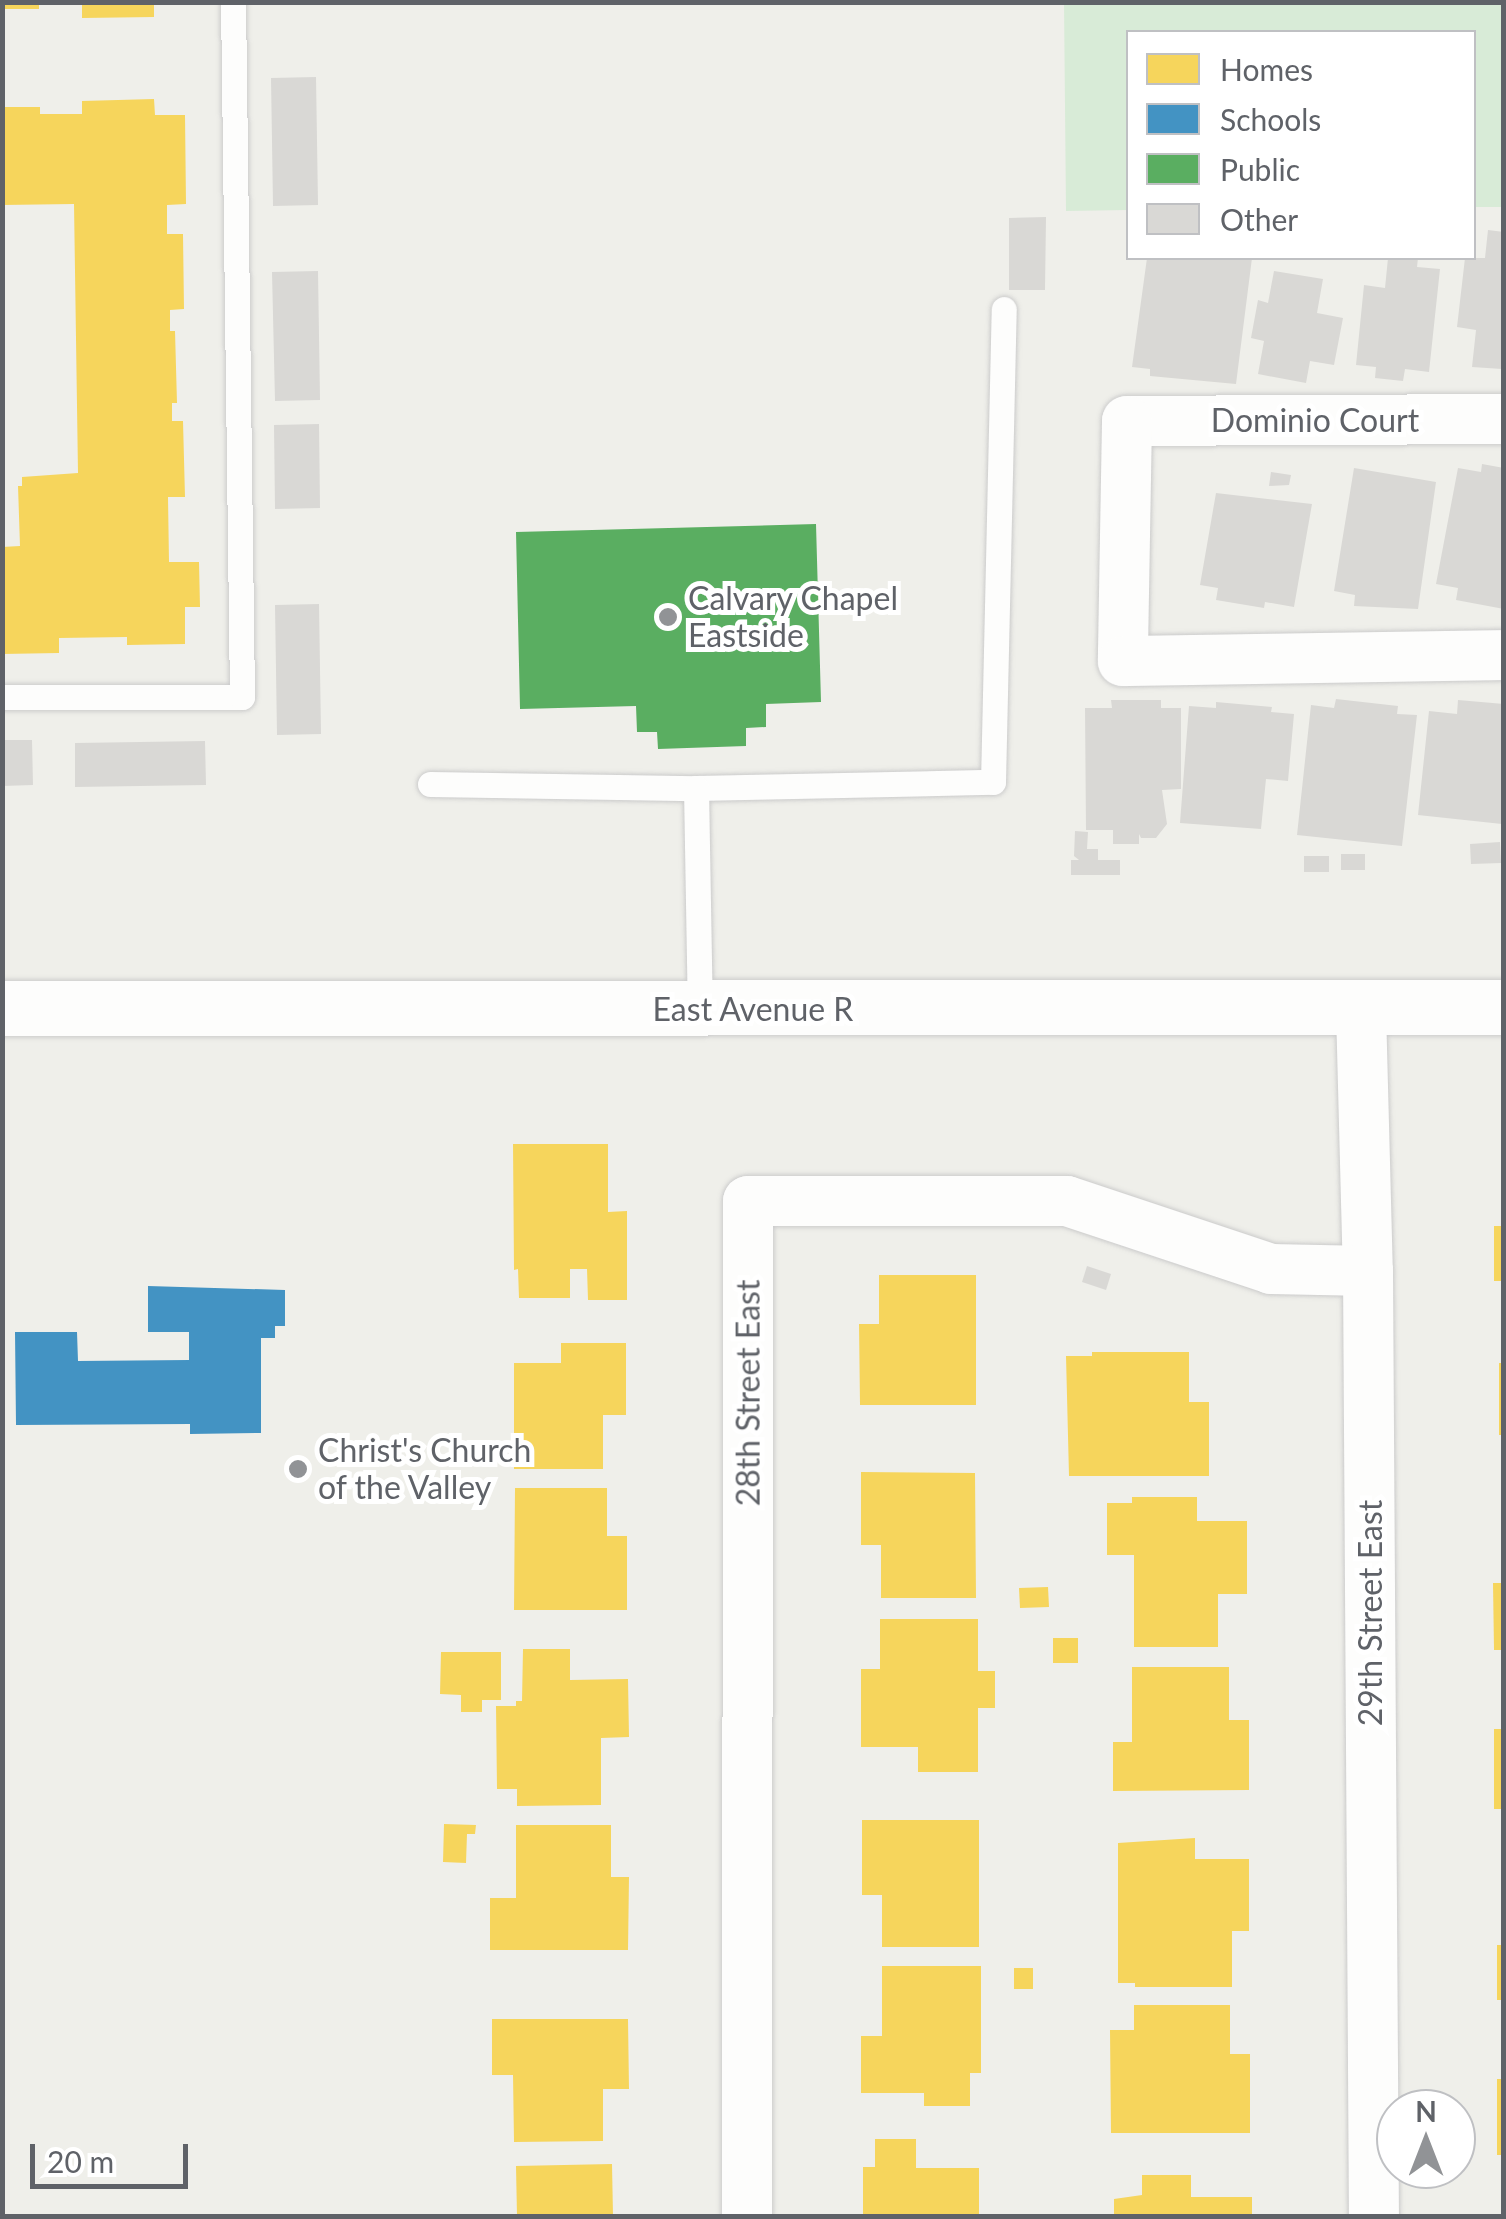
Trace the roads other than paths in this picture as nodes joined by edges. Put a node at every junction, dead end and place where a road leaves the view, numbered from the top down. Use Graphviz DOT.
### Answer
graph roads {
  1 [pos="233,2"];
  2 [pos="1004,309"];
  3 [pos="1504,420"];
  4 [pos="1504,655"];
  5 [pos="2,698"];
  6 [pos="430,784"];
  7 [pos="696,788"];
  8 [pos="1504,1007"];
  9 [pos="2,1008"];
  10 [pos="700,1009"];
  11 [pos="1361,1010"];
  12 [pos="1368,1271"];
  13 [pos="747,2216"];
  14 [pos="1374,2216"];
  1 -- 5 [label="lane"];
  2 -- 7 [label="lane"];
  3 -- 4 [label="street, Dominio Court"];
  6 -- 7 [label="lane"];
  7 -- 10 [label="lane"];
  8 -- 11 [label="main road, East Avenue R"];
  9 -- 10 [label="main road, East Avenue R"];
  10 -- 11 [label="main road, East Avenue R"];
  11 -- 12 [label="street, 29th Street East"];
  12 -- 13 [label="street, 28th Street East"];
  12 -- 14 [label="street, 29th Street East"];
}
